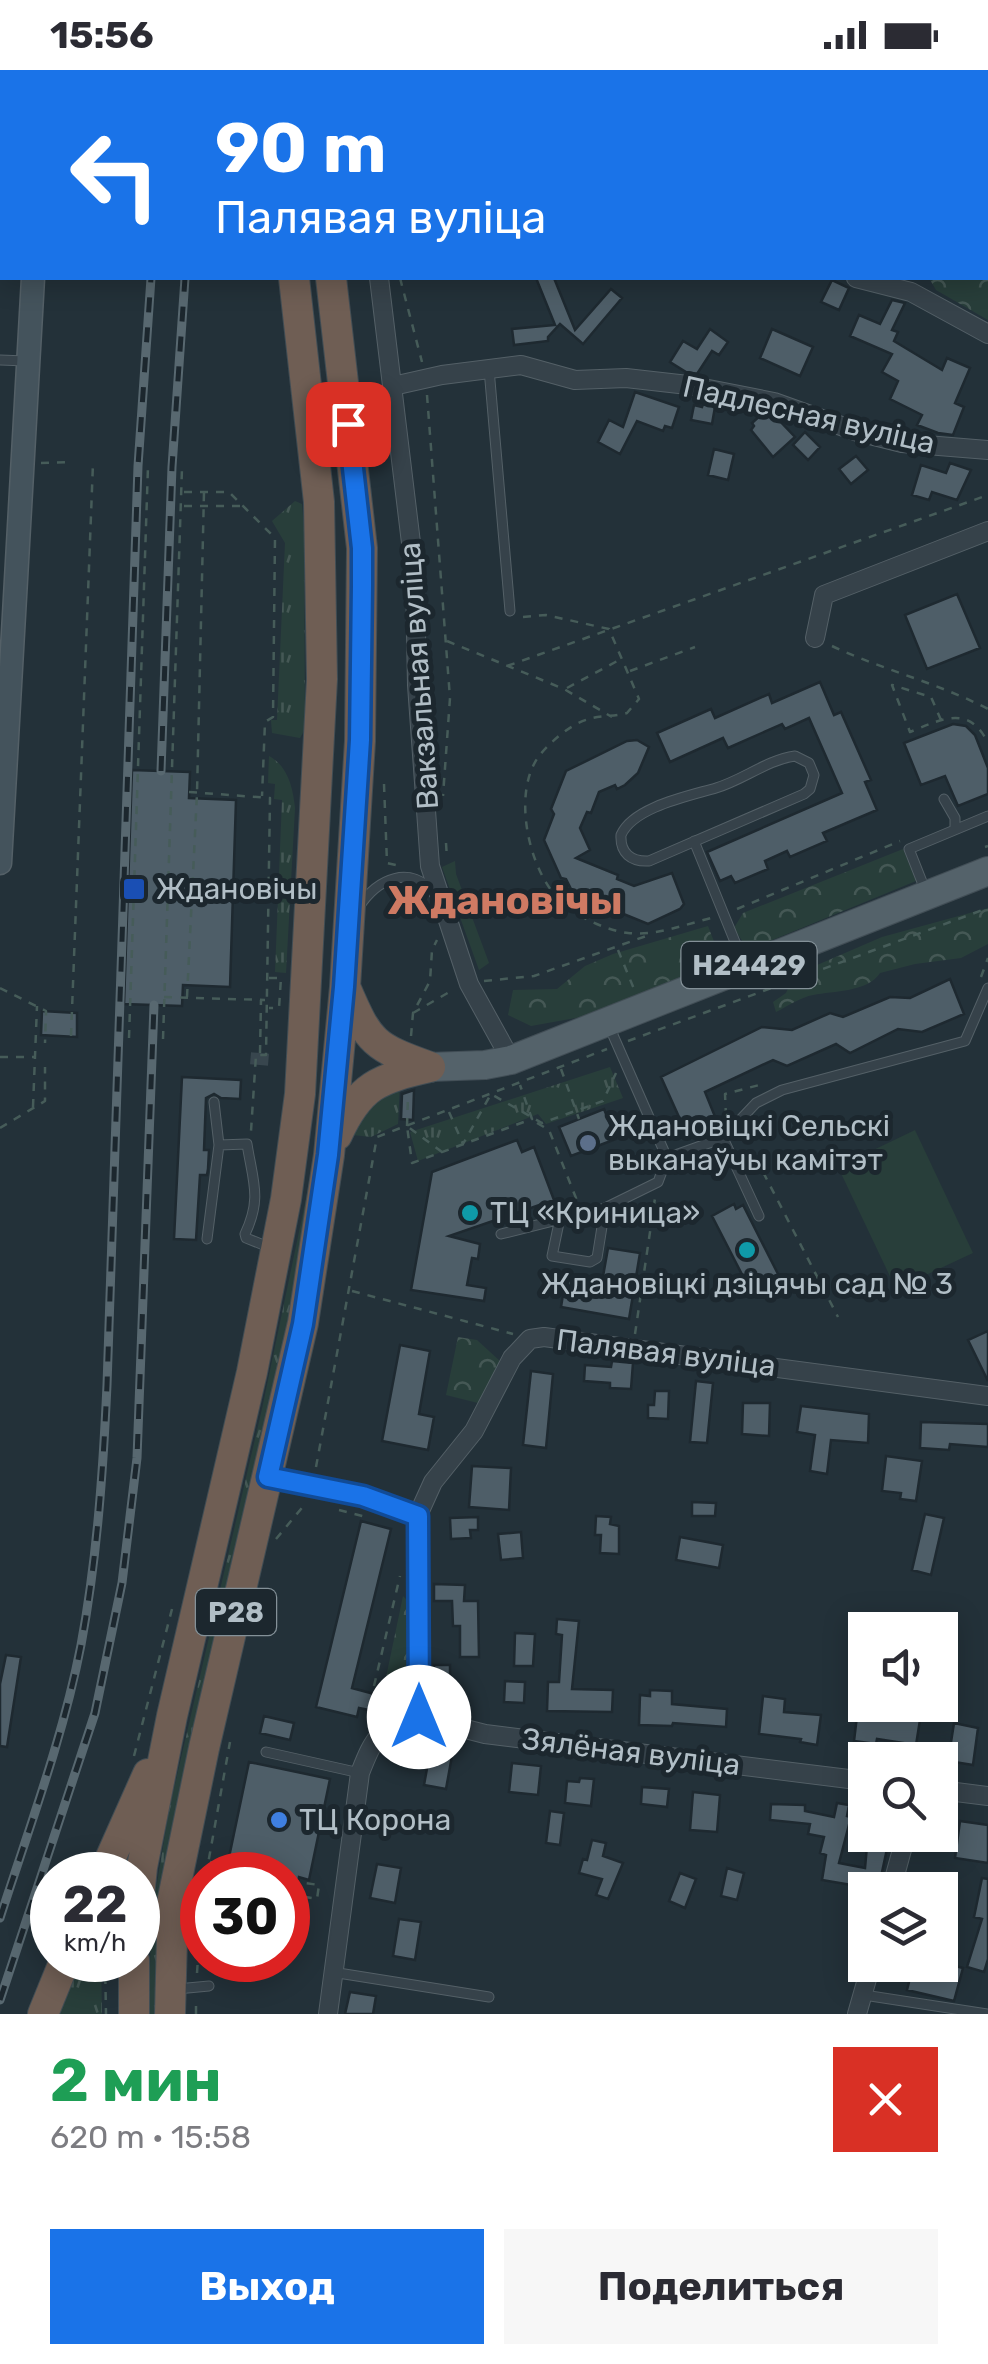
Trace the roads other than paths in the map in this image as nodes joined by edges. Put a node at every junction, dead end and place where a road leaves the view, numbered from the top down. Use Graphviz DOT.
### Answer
graph roads {
  1 [pos="33,280"];
  2 [pos="294,280"];
  3 [pos="331,280"];
  4 [pos="379,280"];
  5 [pos="864,280"];
  6 [pos="988,334"];
  7 [pos="0,360"];
  8 [pos="28,361"];
  9 [pos="489,369"];
  10 [pos="393,386"];
  11 [pos="988,450"];
  12 [pos="988,532"];
  13 [pos="9,568"];
  14 [pos="510,611"];
  15 [pos="815,638"];
  16 [pos="6,669"];
  17 [pos="3,776"];
  18 [pos="944,800"];
  19 [pos="988,816"];
  20 [pos="954,829"];
  21 [pos="694,841"];
  22 [pos="987,854"];
  23 [pos="0,863"];
  24 [pos="927,894"];
  25 [pos="441,906"];
  26 [pos="350,922"];
  27 [pos="745,966"];
  28 [pos="344,987"];
  29 [pos="988,988"];
  30 [pos="611,1039"];
  31 [pos="515,1072"];
  32 [pos="419,1078"];
  33 [pos="214,1102"];
  34 [pos="723,1138"];
  35 [pos="219,1145"];
  36 [pos="328,1155"];
  37 [pos="667,1158"];
  38 [pos="269,1200"];
  39 [pos="604,1208"];
  40 [pos="759,1216"];
  41 [pos="560,1218"];
  42 [pos="501,1234"];
  43 [pos="206,1239"];
  44 [pos="277,1249"];
  45 [pos="988,1396"];
  46 [pos="268,1477"];
  47 [pos="418,1516"];
  48 [pos="172,1716"];
  49 [pos="419,1717"];
  50 [pos="266,1752"];
  51 [pos="360,1773"];
  52 [pos="848,1779"];
  53 [pos="958,1792"];
  54 [pos="988,1796"];
  55 [pos="113,1852"];
  56 [pos="145,1852"];
  57 [pos="332,1972"];
  58 [pos="55,1982"];
  59 [pos="134,1982"];
  60 [pos="867,1982"];
  61 [pos="209,1986"];
  62 [pos="864,1994"];
  63 [pos="178,1997"];
  64 [pos="488,1997"];
  65 [pos="43,2014"];
  66 [pos="134,2014"];
  67 [pos="328,2014"];
  68 [pos="857,2014"];
  69 [pos="987,2014"];
  1 -- 8 [label="street"];
  2 -- 38 [label="highway, Р28"];
  3 -- 26 [label="highway, Р28"];
  4 -- 10 [label="street, Вакзальная вуліца"];
  5 -- 6 [label="street"];
  7 -- 8 [label="lane"];
  8 -- 13 [label="street"];
  9 -- 10 [label="street, Падлесная вуліца"];
  9 -- 11 [label="street, Падлесная вуліца"];
  9 -- 14 [label="lane"];
  10 -- 25 [label="street, Вакзальная вуліца"];
  12 -- 15 [label="street"];
  13 -- 16 [label="street"];
  16 -- 17 [label="street"];
  17 -- 23 [label="street"];
  18 -- 20 [label="lane"];
  19 -- 20 [label="lane"];
  20 -- 24 [label="lane"];
  21 -- 21 [label="lane"];
  21 -- 27 [label="lane"];
  22 -- 24 [label="main road, Н24429"];
  24 -- 27 [label="main road, Н24429"];
  25 -- 26 [label="lane"];
  25 -- 31 [label="street, Вакзальная вуліца"];
  26 -- 28 [label="highway, Р28"];
  27 -- 30 [label="main road, Н24429"];
  28 -- 32 [label="highway, Н24429"];
  28 -- 36 [label="highway, Р28"];
  29 -- 34 [label="lane"];
  30 -- 31 [label="main road, Н24429"];
  30 -- 37 [label="lane"];
  31 -- 32 [label="main road, Н24429"];
  32 -- 36 [label="highway, Н24429"];
  33 -- 35 [label="lane"];
  34 -- 37 [label="lane"];
  34 -- 40 [label="lane"];
  35 -- 38 [label="lane"];
  35 -- 43 [label="lane"];
  36 -- 46 [label="highway, Р28"];
  37 -- 39 [label="lane"];
  38 -- 44 [label="highway, Р28"];
  38 -- 44 [label="lane"];
  39 -- 41 [label="lane"];
  39 -- 41 [label="lane"];
  41 -- 42 [label="lane"];
  44 -- 48 [label="highway, Р28"];
  45 -- 47 [label="street, Палявая вуліца"];
  46 -- 47 [label="street"];
  46 -- 63 [label="highway, Р28"];
  47 -- 49 [label="street"];
  48 -- 55 [label="highway, Р28"];
  48 -- 56 [label="highway, Р28"];
  49 -- 51 [label="street"];
  49 -- 52 [label="street, Зялёная вуліца"];
  50 -- 51 [label="lane"];
  51 -- 57 [label="street"];
  53 -- 54 [label="street"];
  57 -- 64 [label="lane"];
  57 -- 67 [label="street"];
  58 -- 65 [label="highway"];
  59 -- 66 [label="highway"];
  60 -- 62 [label="street"];
  61 -- 63 [label="lane"];
  62 -- 68 [label="street"];
  62 -- 69 [label="lane"];
}
